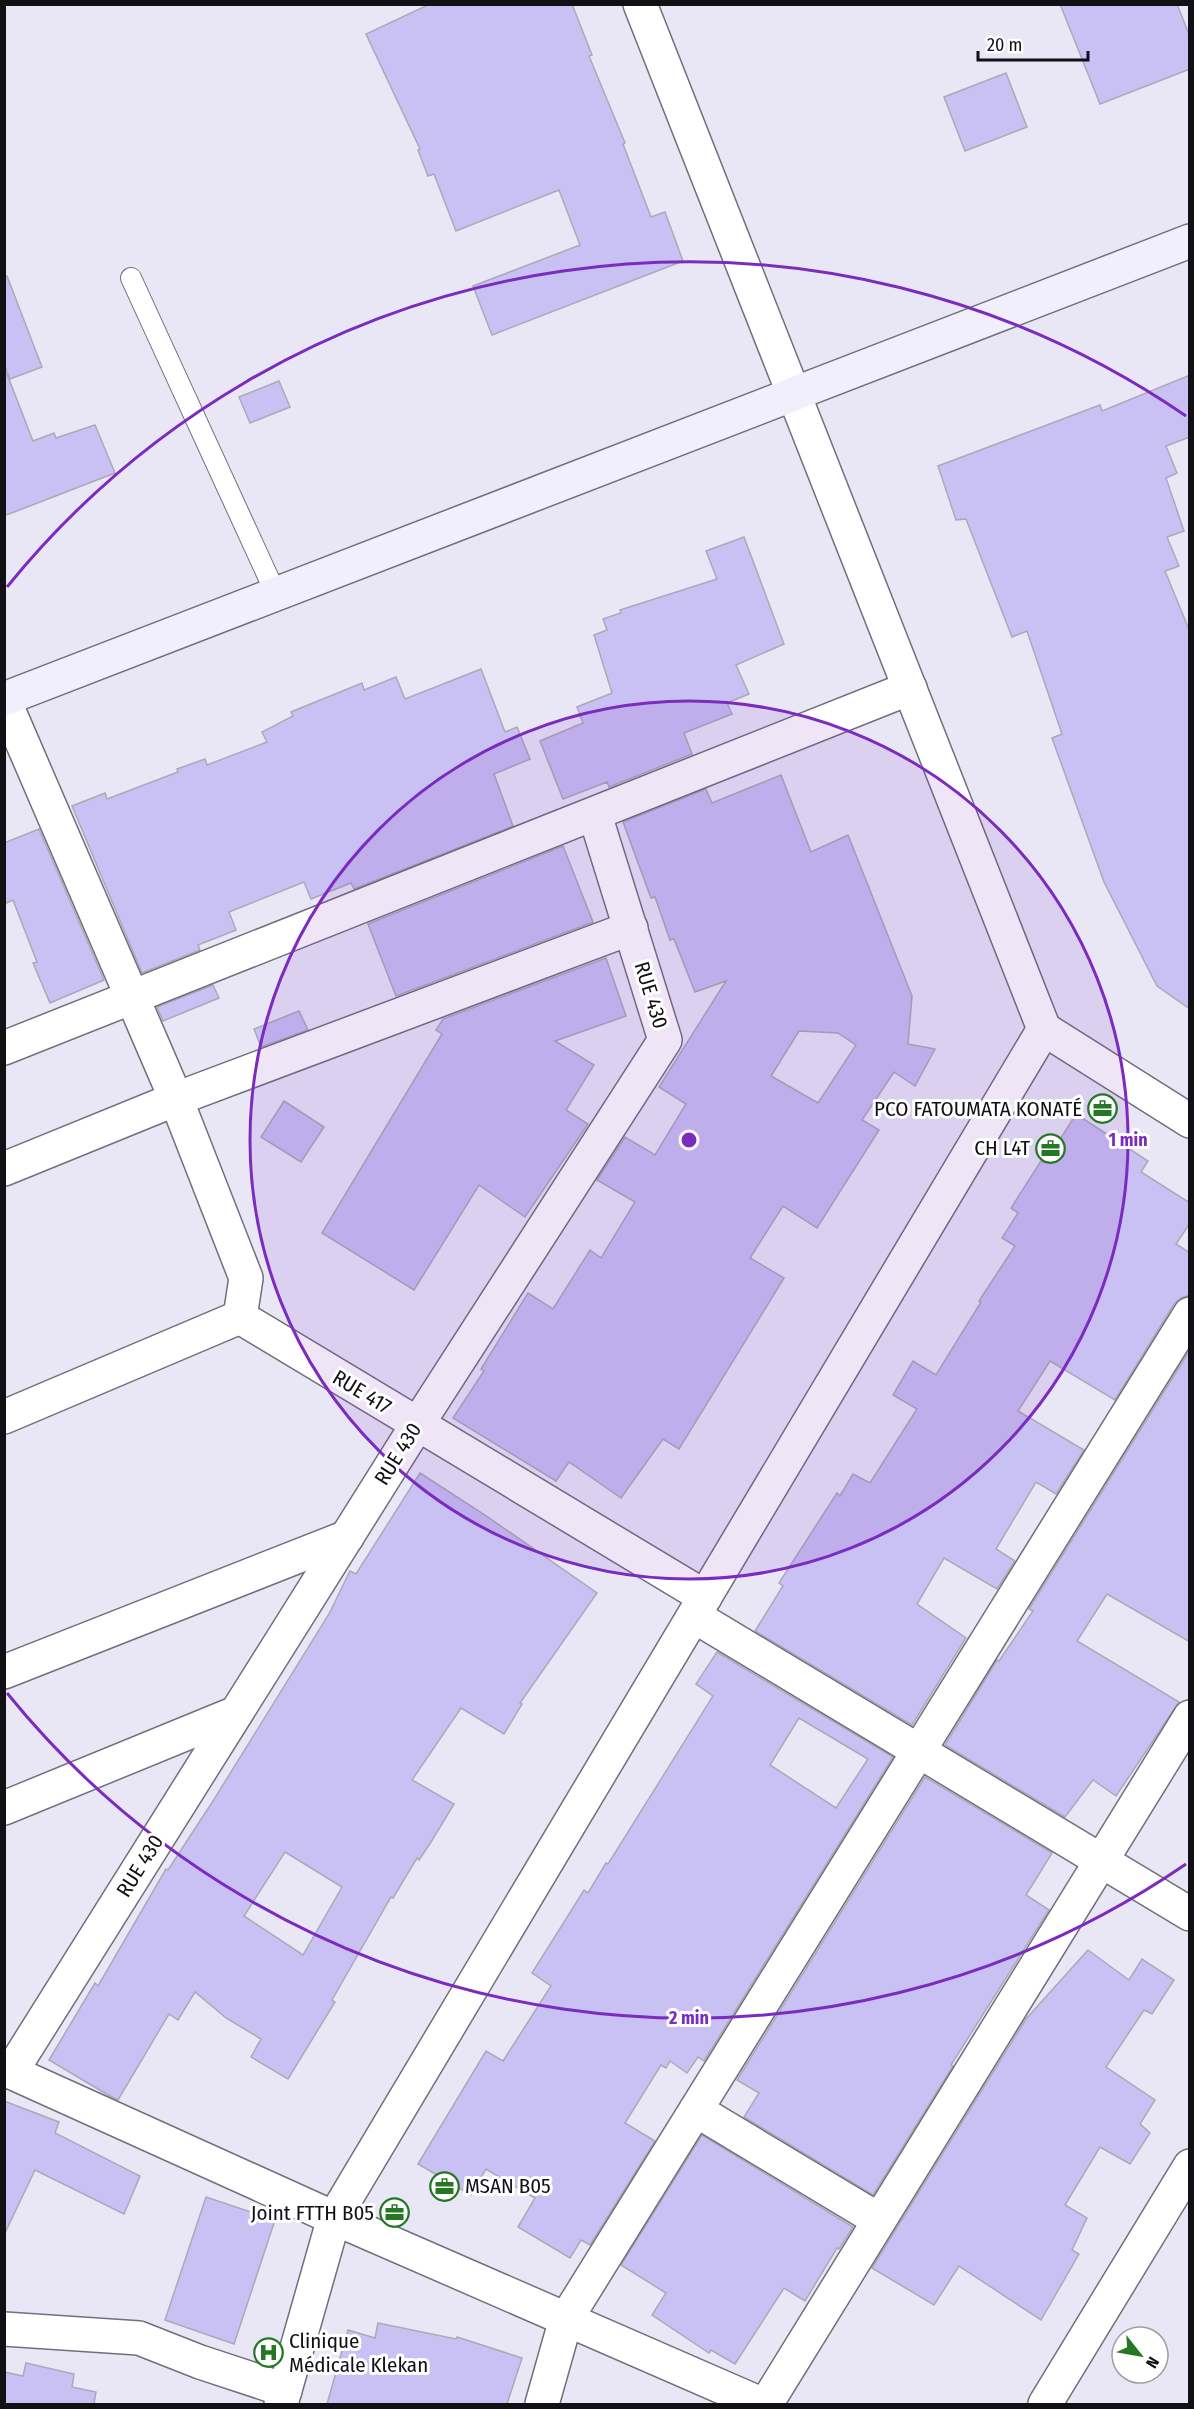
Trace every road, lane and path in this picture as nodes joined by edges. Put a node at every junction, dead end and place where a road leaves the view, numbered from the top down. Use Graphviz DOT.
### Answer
graph roads {
  1 [pos="640,4"];
  2 [pos="1187,241"];
  3 [pos="131,278"];
  4 [pos="794,394"];
  5 [pos="276,594"];
  6 [pos="910,688"];
  7 [pos="4,700"];
  8 [pos="595,815"];
  9 [pos="631,928"];
  10 [pos="132,998"];
  11 [pos="1044,1029"];
  12 [pos="4,1048"];
  13 [pos="176,1099"];
  14 [pos="1190,1121"];
  15 [pos="4,1169"];
  16 [pos="1190,1314"];
  17 [pos="240,1317"];
  18 [pos="4,1417"];
  19 [pos="417,1425"];
  20 [pos="347,1537"];
  21 [pos="699,1607"];
  22 [pos="4,1672"];
  23 [pos="236,1713"];
  24 [pos="1190,1717"];
  25 [pos="918,1751"];
  26 [pos="4,1808"];
  27 [pos="1102,1860"];
  28 [pos="1190,1914"];
  29 [pos="8,2071"];
  30 [pos="696,2110"];
  31 [pos="1190,2166"];
  32 [pos="334,2218"];
  33 [pos="879,2220"];
  34 [pos="566,2319"];
  35 [pos="4,2329"];
  36 [pos="283,2397"];
  37 [pos="542,2404"];
  38 [pos="761,2404"];
  39 [pos="766,2404"];
  40 [pos="1045,2404"];
  1 -- 4 [label="street"];
  2 -- 4 [label="street"];
  3 -- 5 [label="lane"];
  4 -- 5 [label="street"];
  4 -- 6 [label="street"];
  5 -- 7 [label="street"];
  6 -- 8 [label="street"];
  6 -- 11 [label="street"];
  7 -- 10 [label="street"];
  8 -- 9 [label="street, RUE 430"];
  8 -- 10 [label="street"];
  9 -- 13 [label="street"];
  9 -- 19 [label="street, RUE 430"];
  10 -- 12 [label="street"];
  10 -- 13 [label="street"];
  11 -- 14 [label="street"];
  11 -- 21 [label="street"];
  13 -- 15 [label="street"];
  13 -- 17 [label="street"];
  16 -- 25 [label="street"];
  17 -- 18 [label="street"];
  17 -- 19 [label="street, RUE 417"];
  19 -- 20 [label="street, RUE 430"];
  19 -- 21 [label="street, RUE 417"];
  20 -- 22 [label="street"];
  20 -- 23 [label="street, RUE 430"];
  21 -- 25 [label="street, RUE 417"];
  21 -- 32 [label="street"];
  23 -- 26 [label="street"];
  23 -- 29 [label="street, RUE 430"];
  24 -- 27 [label="street"];
  25 -- 27 [label="street, RUE 417"];
  25 -- 30 [label="street"];
  27 -- 28 [label="street, RUE 417"];
  27 -- 33 [label="street"];
  29 -- 32 [label="street"];
  30 -- 33 [label="street"];
  30 -- 34 [label="street"];
  31 -- 40 [label="street"];
  32 -- 34 [label="street"];
  32 -- 36 [label="street"];
  33 -- 39 [label="street"];
  34 -- 37 [label="street"];
  34 -- 38 [label="street"];
  35 -- 36 [label="street"];
}
